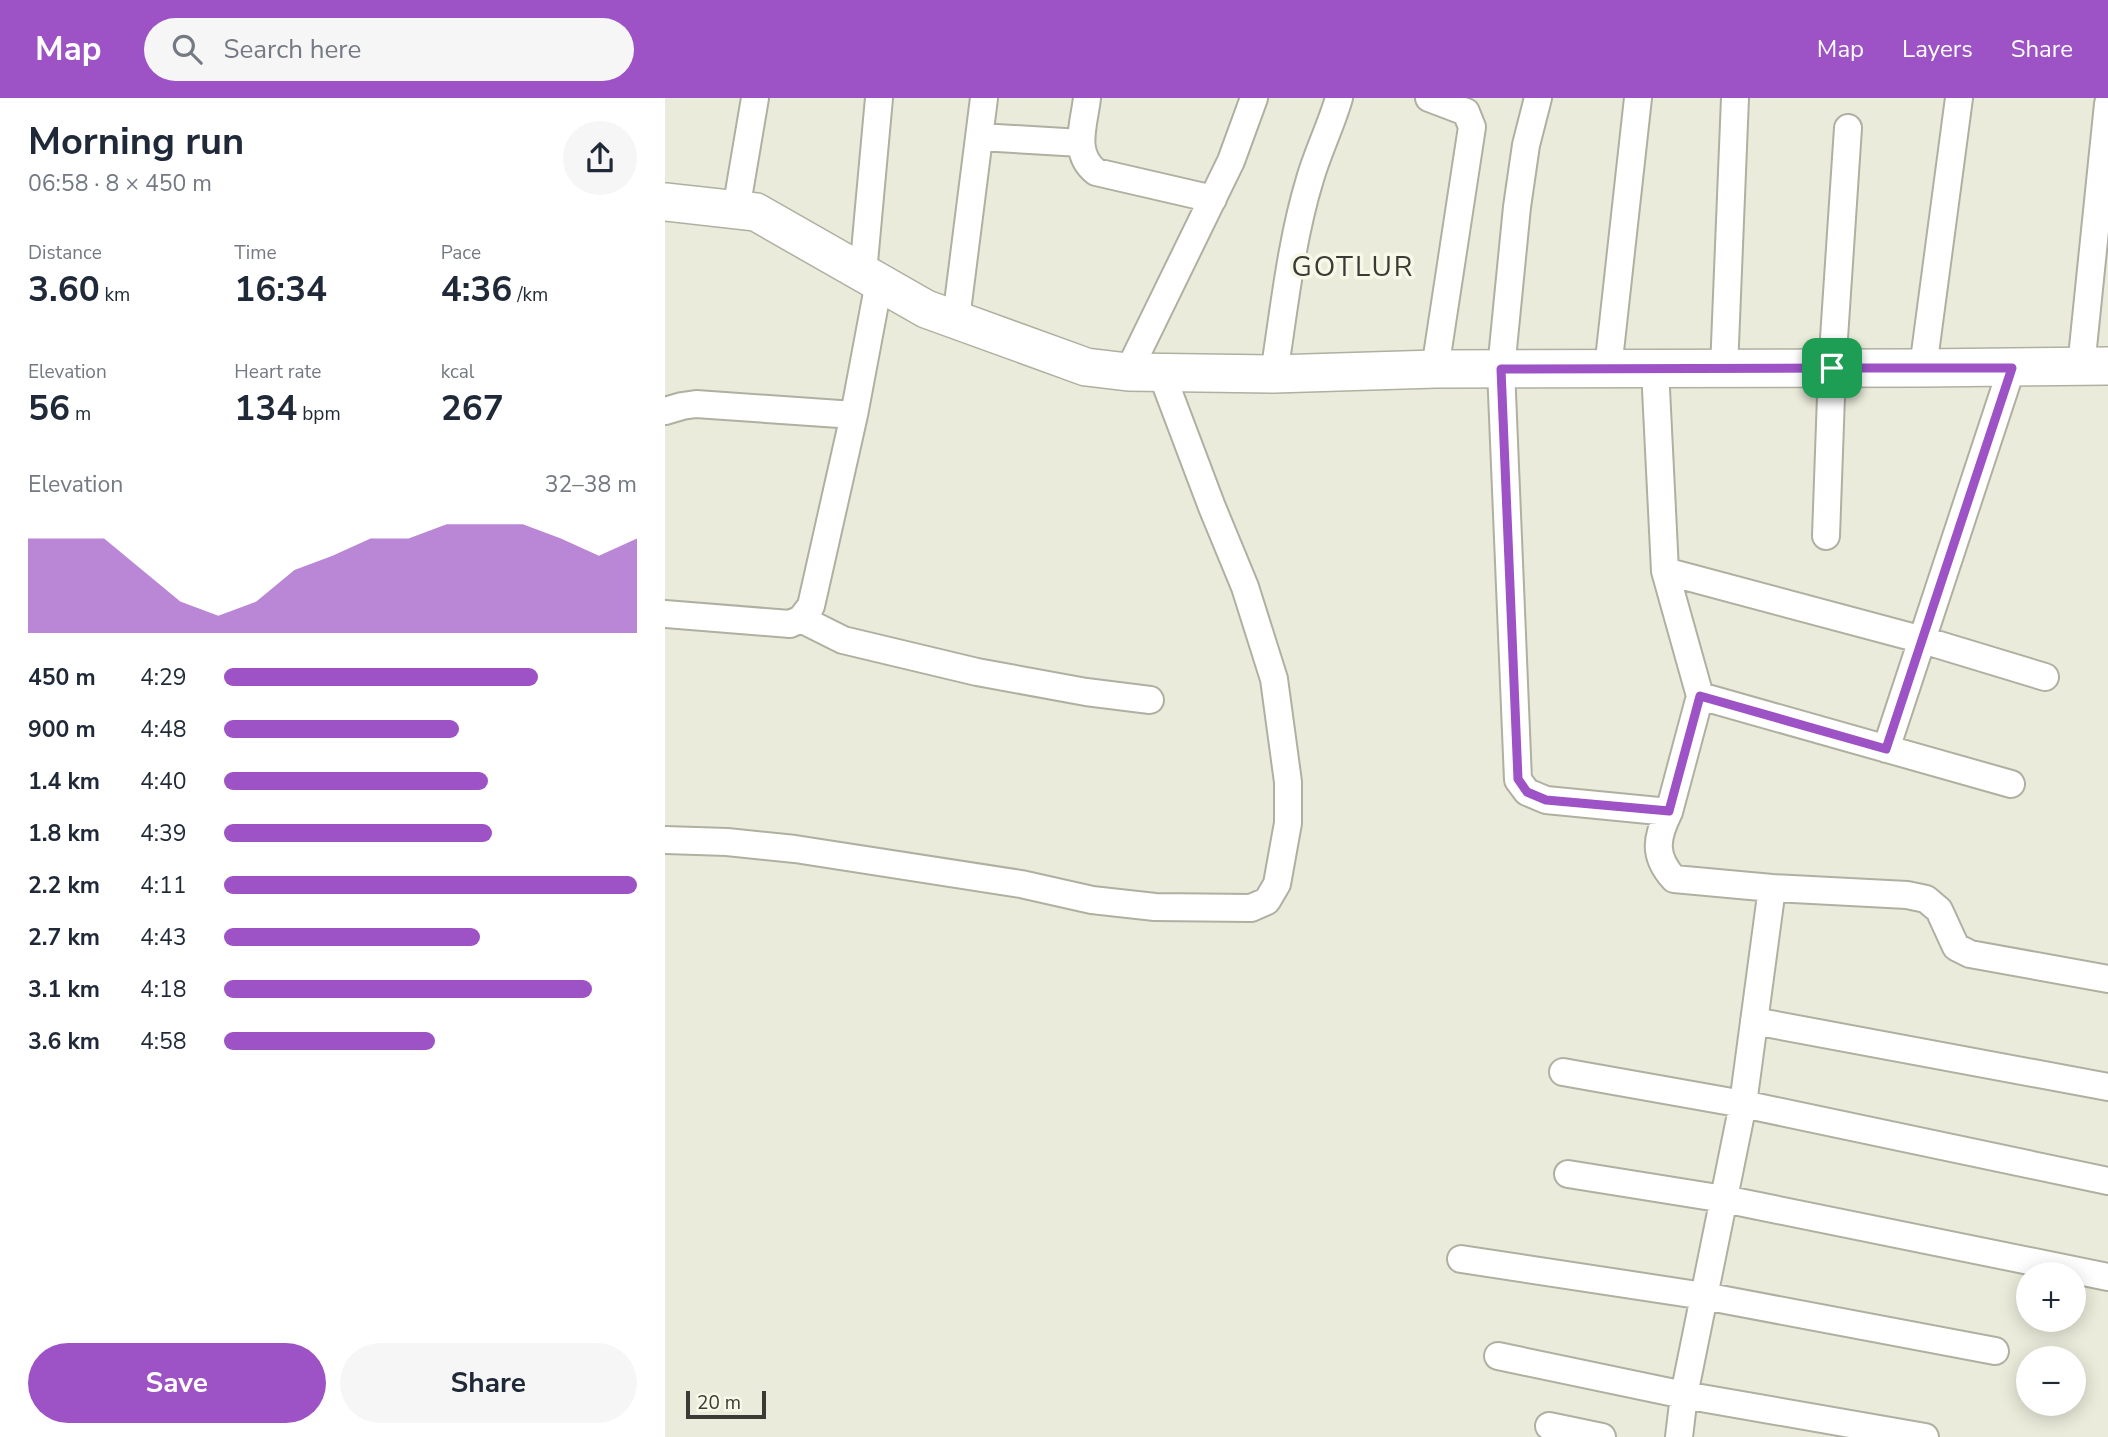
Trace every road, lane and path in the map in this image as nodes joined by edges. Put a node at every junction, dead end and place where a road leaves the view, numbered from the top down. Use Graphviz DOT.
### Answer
graph roads {
  1 [pos="755,98"];
  2 [pos="879,98"];
  3 [pos="983,98"];
  4 [pos="1087,98"];
  5 [pos="1254,98"];
  6 [pos="1339,98"];
  7 [pos="1429,98"];
  8 [pos="1538,98"];
  9 [pos="1638,98"];
  10 [pos="1735,98"];
  11 [pos="1959,98"];
  12 [pos="2108,104"];
  13 [pos="1848,128"];
  14 [pos="979,137"];
  15 [pos="1081,143"];
  16 [pos="1213,199"];
  17 [pos="665,202"];
  18 [pos="736,210"];
  19 [pos="871,277"];
  20 [pos="956,319"];
  21 [pos="2095,366"];
  22 [pos="1832,368"];
  23 [pos="1923,368"];
  24 [pos="2012,368"];
  25 [pos="1435,369"];
  26 [pos="1501,369"];
  27 [pos="1608,369"];
  28 [pos="1655,369"];
  29 [pos="1724,369"];
  30 [pos="1144,372"];
  31 [pos="1274,374"];
  32 [pos="665,411"];
  33 [pos="854,415"];
  34 [pos="1826,536"];
  35 [pos="1665,571"];
  36 [pos="665,614"];
  37 [pos="801,620"];
  38 [pos="1923,640"];
  39 [pos="2045,677"];
  40 [pos="1700,696"];
  41 [pos="1150,700"];
  42 [pos="1886,749"];
  43 [pos="2011,784"];
  44 [pos="1669,811"];
  45 [pos="665,840"];
  46 [pos="1772,888"];
  47 [pos="2108,979"];
  48 [pos="1754,1021"];
  49 [pos="1563,1072"];
  50 [pos="2108,1087"];
  51 [pos="1743,1104"];
  52 [pos="1568,1174"];
  53 [pos="2108,1181"];
  54 [pos="1724,1199"];
  55 [pos="1461,1259"];
  56 [pos="2108,1278"];
  57 [pos="1704,1296"];
  58 [pos="1995,1351"];
  59 [pos="1499,1356"];
  60 [pos="1684,1395"];
  61 [pos="1549,1426"];
  62 [pos="1602,1437"];
  63 [pos="1679,1437"];
  64 [pos="1925,1437"];
  1 -- 18 [label="street"];
  2 -- 19 [label="street"];
  3 -- 14 [label="street"];
  4 -- 15 [label="street"];
  5 -- 16 [label="street"];
  6 -- 31 [label="street"];
  7 -- 25 [label="street"];
  8 -- 26 [label="street"];
  9 -- 27 [label="street"];
  10 -- 29 [label="street"];
  11 -- 23 [label="street"];
  12 -- 21 [label="street"];
  13 -- 22 [label="street"];
  14 -- 15 [label="street"];
  14 -- 20 [label="street"];
  15 -- 16 [label="street"];
  16 -- 30 [label="street"];
  17 -- 18 [label="street"];
  18 -- 19 [label="street"];
  19 -- 20 [label="street"];
  19 -- 33 [label="street"];
  20 -- 30 [label="street"];
  21 -- 24 [label="street"];
  22 -- 23 [label="street"];
  22 -- 29 [label="street"];
  22 -- 34 [label="street"];
  23 -- 24 [label="street"];
  24 -- 38 [label="street"];
  25 -- 26 [label="street"];
  25 -- 31 [label="street"];
  26 -- 27 [label="street"];
  26 -- 44 [label="street"];
  27 -- 28 [label="street"];
  28 -- 29 [label="street"];
  28 -- 35 [label="street"];
  30 -- 31 [label="street"];
  30 -- 45 [label="street"];
  32 -- 33 [label="street"];
  33 -- 37 [label="street"];
  35 -- 38 [label="street"];
  35 -- 40 [label="street"];
  36 -- 37 [label="street"];
  37 -- 41 [label="street"];
  38 -- 39 [label="street"];
  38 -- 42 [label="street"];
  40 -- 42 [label="street"];
  40 -- 44 [label="street"];
  42 -- 43 [label="street"];
  44 -- 46 [label="street"];
  46 -- 47 [label="street"];
  46 -- 48 [label="street"];
  48 -- 50 [label="street"];
  48 -- 51 [label="street"];
  49 -- 51 [label="street"];
  51 -- 53 [label="street"];
  51 -- 54 [label="street"];
  52 -- 54 [label="street"];
  54 -- 56 [label="street"];
  54 -- 57 [label="street"];
  55 -- 57 [label="street"];
  57 -- 58 [label="street"];
  57 -- 60 [label="street"];
  59 -- 60 [label="street"];
  60 -- 63 [label="street"];
  60 -- 64 [label="street"];
  61 -- 62 [label="street"];
}
